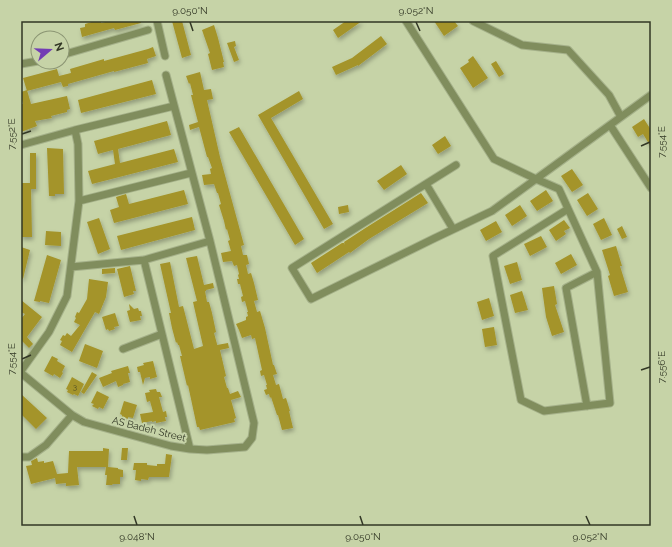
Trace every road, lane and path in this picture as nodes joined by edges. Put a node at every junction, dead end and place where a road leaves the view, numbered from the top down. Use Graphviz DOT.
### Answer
graph roads {
  1 [pos="157,21"];
  2 [pos="406,21"];
  3 [pos="473,21"];
  4 [pos="148,30"];
  5 [pos="70,53"];
  6 [pos="165,56"];
  7 [pos="166,75"];
  8 [pos="651,95"];
  9 [pos="174,106"];
  10 [pos="621,116"];
  11 [pos="610,125"];
  12 [pos="75,130"];
  13 [pos="21,145"];
  14 [pos="456,165"];
  15 [pos="192,174"];
  16 [pos="536,179"];
  17 [pos="426,184"];
  18 [pos="651,188"];
  19 [pos="79,201"];
  20 [pos="568,209"];
  21 [pos="453,229"];
  22 [pos="210,241"];
  23 [pos="144,260"];
  24 [pos="71,267"];
  25 [pos="597,272"];
  26 [pos="162,334"];
  27 [pos="123,349"];
  28 [pos="21,372"];
  29 [pos="587,406"];
  30 [pos="72,415"];
  31 [pos="190,449"];
  32 [pos="21,457"];
  1 -- 6 [label="street"];
  2 -- 16 [label="street"];
  3 -- 10 [label="street"];
  4 -- 5 [label="street"];
  7 -- 9 [label="street"];
  8 -- 10 [label="street"];
  9 -- 12 [label="street"];
  9 -- 15 [label="street"];
  10 -- 11 [label="street"];
  11 -- 16 [label="street"];
  11 -- 18 [label="street"];
  12 -- 13 [label="street"];
  12 -- 19 [label="street"];
  14 -- 17 [label="street"];
  15 -- 19 [label="street"];
  15 -- 22 [label="street"];
  16 -- 20 [label="street"];
  16 -- 21 [label="street"];
  17 -- 21 [label="street"];
  17 -- 21 [label="street"];
  19 -- 24 [label="street"];
  20 -- 25 [label="street"];
  20 -- 29 [label="street"];
  22 -- 23 [label="street"];
  22 -- 31 [label="street"];
  23 -- 24 [label="street"];
  23 -- 26 [label="street, AS Badeh Street"];
  24 -- 28 [label="street"];
  25 -- 29 [label="street"];
  25 -- 29 [label="street"];
  26 -- 27 [label="street"];
  26 -- 31 [label="street, AS Badeh Street"];
  28 -- 30 [label="street, AS Badeh Street"];
  30 -- 31 [label="street, AS Badeh Street"];
  30 -- 32 [label="street"];
}
